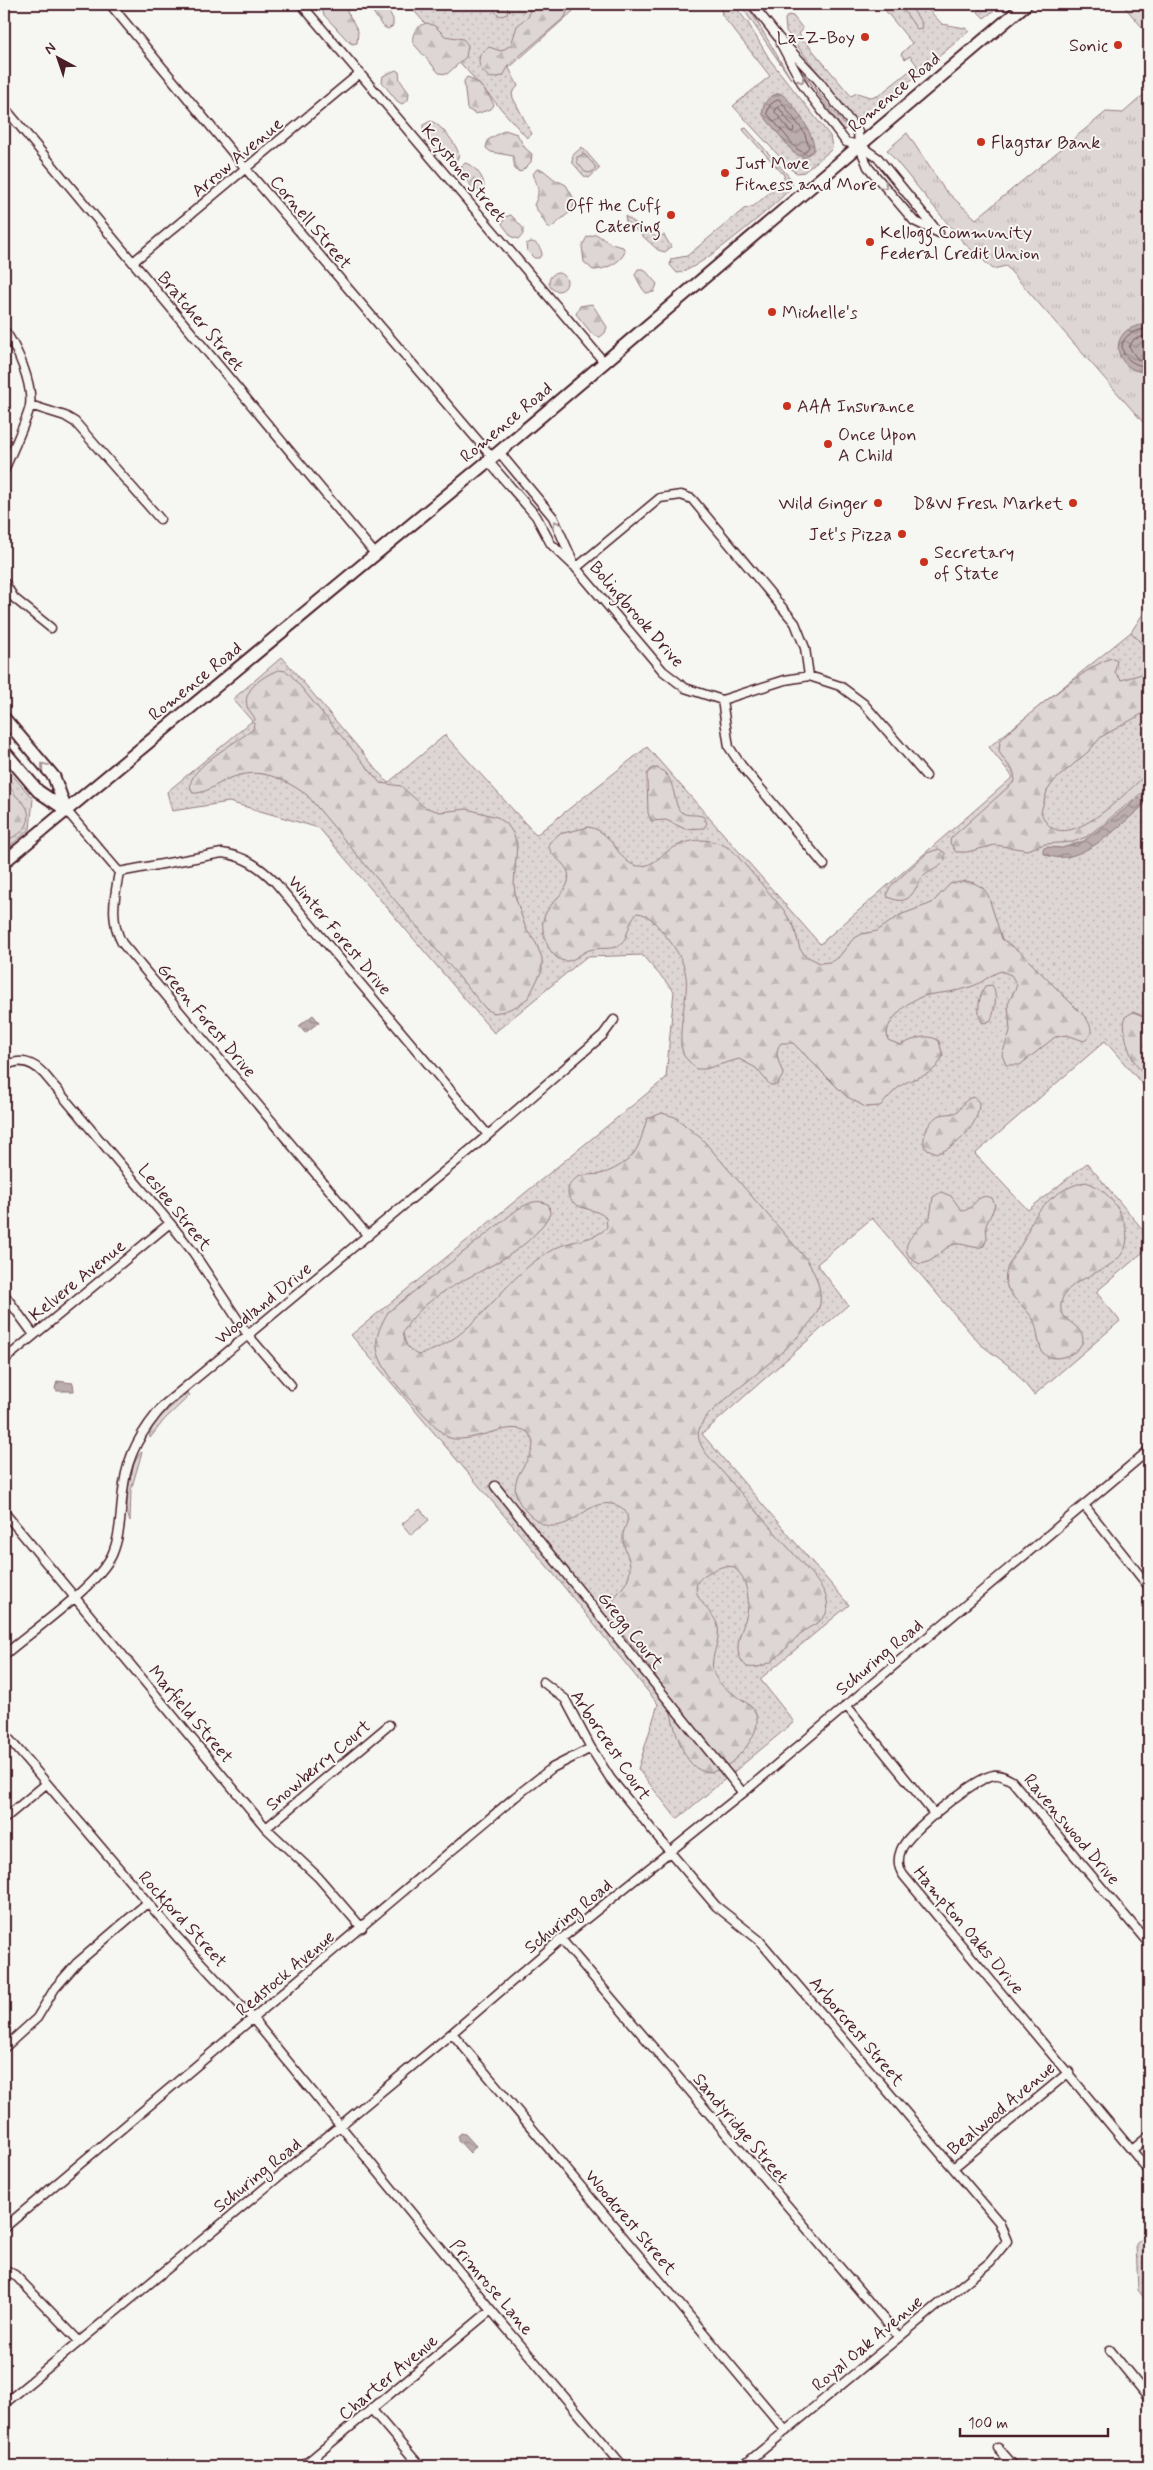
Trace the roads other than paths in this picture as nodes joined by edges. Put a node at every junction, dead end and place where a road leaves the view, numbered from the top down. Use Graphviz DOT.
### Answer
graph roads {
  1 [pos="110,4"];
  2 [pos="301,4"];
  3 [pos="752,4"];
  4 [pos="1026,4"];
  5 [pos="778,37"];
  6 [pos="360,73"];
  7 [pos="4,107"];
  8 [pos="858,145"];
  9 [pos="246,169"];
  10 [pos="132,262"];
  11 [pos="4,330"];
  12 [pos="604,362"];
  13 [pos="30,405"];
  14 [pos="493,457"];
  15 [pos="4,471"];
  16 [pos="160,519"];
  17 [pos="376,555"];
  18 [pos="576,568"];
  19 [pos="4,582"];
  20 [pos="51,628"];
  21 [pos="809,676"];
  22 [pos="722,700"];
  23 [pos="4,718"];
  24 [pos="4,751"];
  25 [pos="926,776"];
  26 [pos="66,810"];
  27 [pos="4,862"];
  28 [pos="824,865"];
  29 [pos="120,872"];
  30 [pos="614,1020"];
  31 [pos="4,1067"];
  32 [pos="488,1135"];
  33 [pos="170,1223"];
  34 [pos="368,1236"];
  35 [pos="4,1294"];
  36 [pos="248,1334"];
  37 [pos="34,1335"];
  38 [pos="4,1360"];
  39 [pos="290,1385"];
  40 [pos="1149,1450"];
  41 [pos="495,1486"];
  42 [pos="1084,1505"];
  43 [pos="4,1512"];
  44 [pos="1149,1587"];
  45 [pos="74,1597"];
  46 [pos="4,1655"];
  47 [pos="543,1682"];
  48 [pos="846,1705"];
  49 [pos="389,1725"];
  50 [pos="4,1733"];
  51 [pos="591,1748"];
  52 [pos="46,1784"];
  53 [pos="742,1793"];
  54 [pos="935,1815"];
  55 [pos="4,1819"];
  56 [pos="266,1828"];
  57 [pos="670,1852"];
  58 [pos="148,1903"];
  59 [pos="362,1928"];
  60 [pos="561,1939"];
  61 [pos="1149,1944"];
  62 [pos="254,2020"];
  63 [pos="452,2033"];
  64 [pos="4,2048"];
  65 [pos="1069,2072"];
  66 [pos="340,2126"];
  67 [pos="1149,2136"];
  68 [pos="1132,2150"];
  69 [pos="953,2168"];
  70 [pos="1149,2171"];
  71 [pos="4,2228"];
  72 [pos="1007,2241"];
  73 [pos="4,2269"];
  74 [pos="491,2310"];
  75 [pos="898,2336"];
  76 [pos="79,2341"];
  77 [pos="1110,2350"];
  78 [pos="1149,2398"];
  79 [pos="4,2404"];
  80 [pos="372,2410"];
  81 [pos="786,2431"];
  82 [pos="998,2448"];
  83 [pos="302,2466"];
  84 [pos="420,2466"];
  85 [pos="623,2466"];
  86 [pos="743,2466"];
  87 [pos="1014,2466"];
  1 -- 9 [label="street, Cornell Street"];
  2 -- 6 [label="street, Keystone Street"];
  3 -- 5 [label="street"];
  4 -- 8 [label="street, Romence Road"];
  5 -- 8 [label="street"];
  5 -- 8 [label="street, one-way"];
  6 -- 9 [label="street, Arrow Avenue"];
  6 -- 12 [label="street, Keystone Street"];
  7 -- 10 [label="street, Bratcher Street"];
  8 -- 8 [label="street, one-way"];
  8 -- 12 [label="street, Romence Road"];
  9 -- 10 [label="street, Arrow Avenue"];
  9 -- 14 [label="street, Cornell Street"];
  10 -- 17 [label="street, Bratcher Street"];
  11 -- 13 [label="street"];
  12 -- 14 [label="street, Romence Road"];
  13 -- 15 [label="street"];
  13 -- 16 [label="street"];
  14 -- 17 [label="street, Romence Road"];
  14 -- 18 [label="street"];
  18 -- 14 [label="street, Bolingbrook Drive, one-way"];
  17 -- 26 [label="street, Romence Road"];
  18 -- 21 [label="street"];
  18 -- 22 [label="street, Bolingbrook Drive"];
  19 -- 20 [label="street"];
  21 -- 22 [label="street"];
  21 -- 25 [label="street"];
  22 -- 28 [label="street"];
  26 -- 23 [label="street, one-way"];
  24 -- 26 [label="street"];
  26 -- 27 [label="street, Romence Road"];
  26 -- 29 [label="street"];
  29 -- 32 [label="street, Winter Forest Drive"];
  29 -- 34 [label="street, Green Forest Drive"];
  30 -- 32 [label="street, Woodland Drive"];
  31 -- 33 [label="street, Leslee Street"];
  32 -- 34 [label="street, Woodland Drive"];
  33 -- 36 [label="street, Leslee Street"];
  33 -- 37 [label="street, Kelvere Avenue"];
  34 -- 36 [label="street, Woodland Drive"];
  35 -- 37 [label="street"];
  36 -- 39 [label="street, Leslee Street"];
  36 -- 45 [label="street, Woodland Drive"];
  37 -- 38 [label="street, Kelvere Avenue"];
  40 -- 42 [label="street, Schuring Road"];
  41 -- 53 [label="street, Gregg Court"];
  42 -- 44 [label="street"];
  42 -- 48 [label="street, Schuring Road"];
  43 -- 45 [label="street, Marfield Street"];
  45 -- 46 [label="street, Woodland Drive"];
  45 -- 56 [label="street, Marfield Street"];
  47 -- 51 [label="street, Arborcrest Court"];
  48 -- 53 [label="street, Schuring Road"];
  48 -- 54 [label="street"];
  49 -- 56 [label="street, Snowberry Court"];
  50 -- 52 [label="street, Rockford Street"];
  51 -- 57 [label="street, Arborcrest Court"];
  51 -- 59 [label="street, Redstock Avenue"];
  52 -- 55 [label="street"];
  52 -- 58 [label="street, Rockford Street"];
  53 -- 57 [label="street, Schuring Road"];
  54 -- 61 [label="street, Ravenswood Drive"];
  54 -- 65 [label="street, Hampton Oaks Drive"];
  56 -- 59 [label="street, Marfield Street"];
  57 -- 60 [label="street, Schuring Road"];
  57 -- 69 [label="street, Arborcrest Street"];
  58 -- 62 [label="street, Rockford Street"];
  58 -- 64 [label="street"];
  59 -- 62 [label="street, Redstock Avenue"];
  60 -- 63 [label="street, Schuring Road"];
  60 -- 75 [label="street, Sandyridge Street"];
  62 -- 66 [label="street, Rockford Street"];
  62 -- 71 [label="street, Redstock Avenue"];
  63 -- 66 [label="street, Schuring Road"];
  63 -- 81 [label="street, Woodcrest Street"];
  65 -- 68 [label="street, Hampton Oaks Drive"];
  65 -- 69 [label="street, Bealwood Avenue"];
  66 -- 74 [label="street, Primrose Lane"];
  66 -- 76 [label="street, Schuring Road"];
  67 -- 68 [label="street"];
  68 -- 70 [label="street, Hampton Oaks Drive"];
  69 -- 72 [label="street, Arborcrest Street"];
  72 -- 75 [label="street, Royal Oak Avenue"];
  73 -- 76 [label="street"];
  74 -- 80 [label="street, Charter Avenue"];
  74 -- 85 [label="street, Primrose Lane"];
  75 -- 81 [label="street, Royal Oak Avenue"];
  76 -- 79 [label="street, Schuring Road"];
  77 -- 78 [label="street"];
  80 -- 83 [label="street, Charter Avenue"];
  80 -- 84 [label="street"];
  81 -- 86 [label="street, Royal Oak Avenue"];
  82 -- 87 [label="street"];
}
